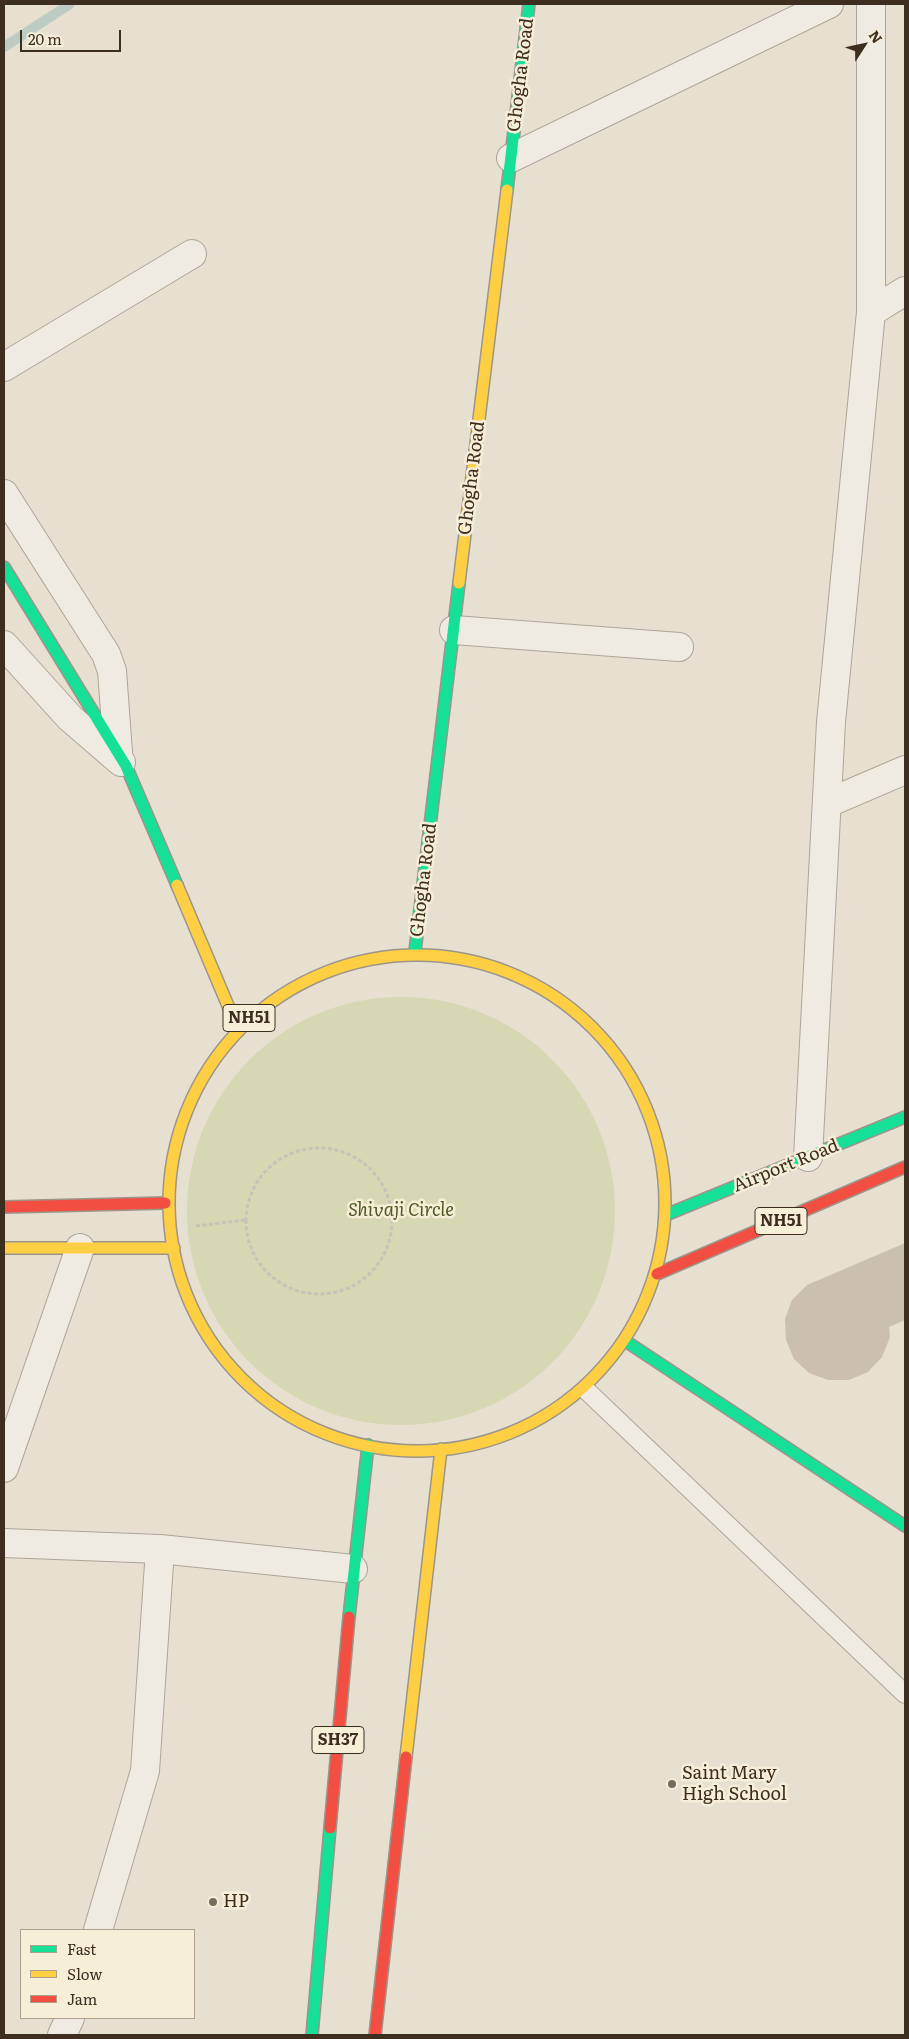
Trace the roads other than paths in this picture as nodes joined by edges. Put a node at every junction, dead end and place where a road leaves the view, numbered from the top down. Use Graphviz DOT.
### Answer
graph roads {
  1 [pos="530,4"];
  2 [pos="829,4"];
  3 [pos="871,4"];
  4 [pos="511,158"];
  5 [pos="192,254"];
  6 [pos="905,291"];
  7 [pos="871,312"];
  8 [pos="4,367"];
  9 [pos="4,494"];
  10 [pos="4,567"];
  11 [pos="454,630"];
  12 [pos="4,645"];
  13 [pos="679,646"];
  14 [pos="122,759"];
  15 [pos="905,770"];
  16 [pos="828,803"];
  17 [pos="415,951"];
  18 [pos="236,1027"];
  19 [pos="905,1117"];
  20 [pos="808,1157"];
  21 [pos="905,1167"];
  22 [pos="165,1203"];
  23 [pos="4,1207"];
  24 [pos="668,1214"];
  25 [pos="4,1248"];
  26 [pos="80,1248"];
  27 [pos="174,1248"];
  28 [pos="657,1274"];
  29 [pos="627,1342"];
  30 [pos="586,1390"];
  31 [pos="368,1445"];
  32 [pos="442,1449"];
  33 [pos="4,1468"];
  34 [pos="905,1526"];
  35 [pos="4,1543"];
  36 [pos="160,1549"];
  37 [pos="353,1569"];
  38 [pos="905,1694"];
  39 [pos="98,1929"];
  40 [pos="70,2019"];
  41 [pos="62,2035"];
  42 [pos="312,2035"];
  43 [pos="375,2035"];
  1 -- 4 [label="main road, Ghogha Road"];
  2 -- 4 [label="street"];
  3 -- 7 [label="street"];
  4 -- 11 [label="main road, Ghogha Road"];
  5 -- 8 [label="street"];
  6 -- 7 [label="street"];
  7 -- 16 [label="street"];
  9 -- 14 [label="street"];
  10 -- 14 [label="main road"];
  11 -- 13 [label="street"];
  11 -- 17 [label="main road, Ghogha Road"];
  12 -- 14 [label="street"];
  14 -- 18 [label="main road"];
  15 -- 16 [label="street"];
  16 -- 20 [label="street"];
  17 -- 18 [label="main road, NH51"];
  17 -- 24 [label="main road, NH51"];
  18 -- 22 [label="main road, NH51"];
  19 -- 20 [label="main road, Airport Road"];
  20 -- 24 [label="main road, Airport Road"];
  21 -- 28 [label="main road, NH51"];
  22 -- 23 [label="main road"];
  22 -- 27 [label="main road, NH51"];
  24 -- 28 [label="main road, NH51"];
  25 -- 26 [label="main road"];
  26 -- 27 [label="main road"];
  26 -- 33 [label="street"];
  27 -- 31 [label="main road, NH51"];
  28 -- 29 [label="main road, NH51"];
  29 -- 30 [label="main road, NH51"];
  29 -- 34 [label="main road"];
  30 -- 32 [label="main road, NH51"];
  30 -- 38 [label="lane"];
  31 -- 32 [label="main road, NH51"];
  31 -- 37 [label="main road, SH37"];
  32 -- 43 [label="main road"];
  35 -- 36 [label="street"];
  36 -- 37 [label="street"];
  36 -- 39 [label="street"];
  37 -- 42 [label="main road, SH37"];
  40 -- 41 [label="street"];
}
